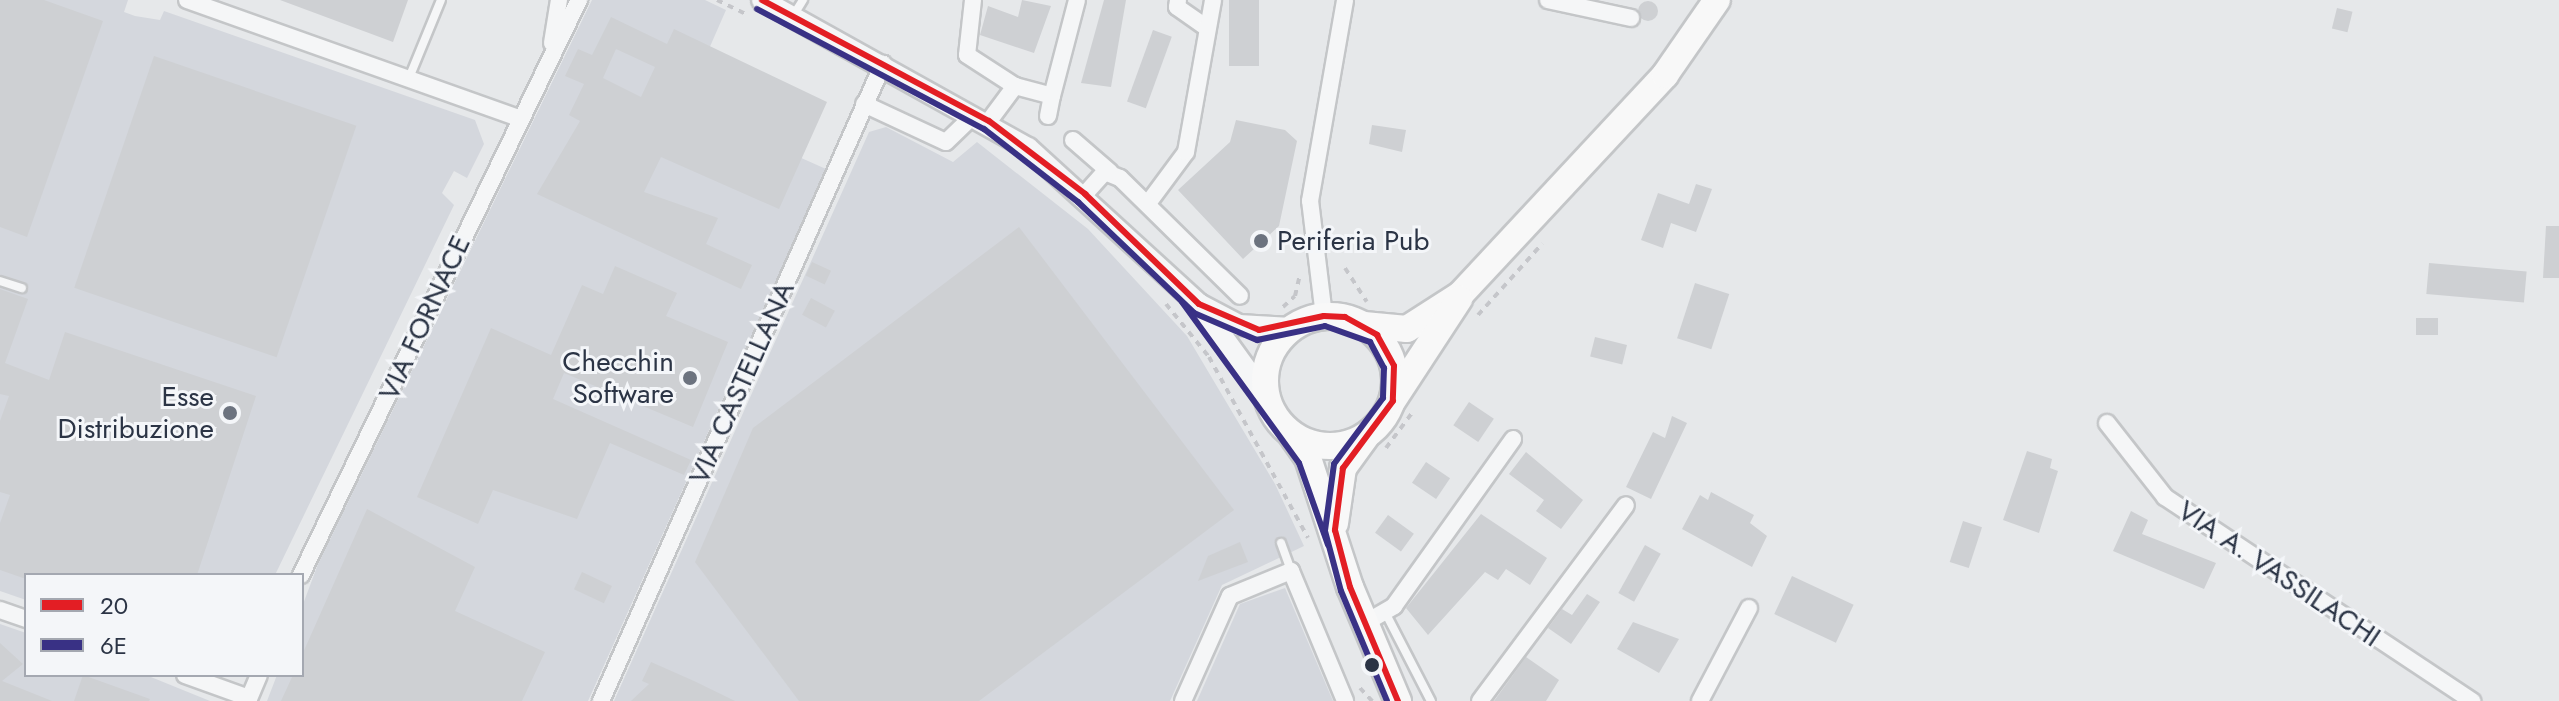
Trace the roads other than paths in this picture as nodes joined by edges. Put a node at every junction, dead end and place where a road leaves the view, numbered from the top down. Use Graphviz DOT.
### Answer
graph roads {
  1 [pos="187,0"];
  2 [pos="441,0"];
  3 [pos="559,0"];
  4 [pos="579,0"];
  5 [pos="762,0"];
  6 [pos="973,0"];
  7 [pos="1077,0"];
  8 [pos="1178,0"];
  9 [pos="1213,0"];
  10 [pos="1345,0"];
  11 [pos="1548,0"];
  12 [pos="1717,0"];
  13 [pos="798,8"];
  14 [pos="1631,18"];
  15 [pos="1204,26"];
  16 [pos="549,60"];
  17 [pos="883,64"];
  18 [pos="409,78"];
  19 [pos="1015,86"];
  20 [pos="1052,96"];
  21 [pos="864,104"];
  22 [pos="1048,116"];
  23 [pos="519,118"];
  24 [pos="981,119"];
  25 [pos="1073,140"];
  26 [pos="1110,172"];
  27 [pos="1085,194"];
  28 [pos="1149,202"];
  29 [pos="0,281"];
  30 [pos="22,288"];
  31 [pos="1460,295"];
  32 [pos="1240,296"];
  33 [pos="1199,304"];
  34 [pos="1324,316"];
  35 [pos="1369,316"];
  36 [pos="1282,319"];
  37 [pos="1265,395"];
  38 [pos="1393,401"];
  39 [pos="2107,423"];
  40 [pos="1292,435"];
  41 [pos="1368,435"];
  42 [pos="1513,439"];
  43 [pos="1626,505"];
  44 [pos="1335,530"];
  45 [pos="1281,543"];
  46 [pos="1291,571"];
  47 [pos="302,573"];
  48 [pos="1749,608"];
  49 [pos="0,610"];
  50 [pos="24,618"];
  51 [pos="1375,618"];
  52 [pos="190,677"];
  53 [pos="258,677"];
  54 [pos="248,699"];
  55 [pos="601,701"];
  56 [pos="1183,701"];
  57 [pos="1345,701"];
  58 [pos="1398,701"];
  59 [pos="1431,701"];
  60 [pos="1480,701"];
  61 [pos="1700,701"];
  62 [pos="2472,701"];
  1 -- 18 [label="street"];
  2 -- 18 [label="lane"];
  3 -- 16 [label="street, VIA FORNACE"];
  4 -- 16 [label="street, VIA FORNACE"];
  5 -- 13 [label="street"];
  6 -- 19 [label="street"];
  7 -- 20 [label="street"];
  8 -- 15 [label="street"];
  9 -- 15 [label="street"];
  10 -- 34 [label="street"];
  11 -- 14 [label="street"];
  12 -- 31 [label="main road"];
  13 -- 17 [label="street"];
  15 -- 28 [label="street"];
  16 -- 23 [label="street, VIA FORNACE"];
  17 -- 21 [label="street, VIA CASTELLANA"];
  17 -- 24 [label="street"];
  18 -- 23 [label="street"];
  19 -- 20 [label="street"];
  19 -- 24 [label="street"];
  20 -- 22 [label="street"];
  21 -- 24 [label="street"];
  21 -- 55 [label="street, VIA CASTELLANA"];
  23 -- 47 [label="street, VIA FORNACE"];
  24 -- 27 [label="street"];
  25 -- 26 [label="street"];
  26 -- 27 [label="street"];
  26 -- 28 [label="street"];
  27 -- 33 [label="street"];
  28 -- 32 [label="street"];
  29 -- 30 [label="lane"];
  31 -- 35 [label="main road"];
  31 -- 38 [label="main road"];
  33 -- 36 [label="street"];
  33 -- 37 [label="street"];
  34 -- 35 [label="main road"];
  34 -- 36 [label="main road"];
  35 -- 38 [label="main road"];
  36 -- 37 [label="main road"];
  37 -- 40 [label="main road"];
  38 -- 41 [label="main road"];
  39 -- 62 [label="street, VIA A. VASSILACHI"];
  40 -- 41 [label="main road"];
  40 -- 44 [label="main road"];
  41 -- 44 [label="main road"];
  42 -- 51 [label="street"];
  43 -- 60 [label="street"];
  44 -- 51 [label="main road"];
  45 -- 46 [label="lane"];
  46 -- 56 [label="street"];
  46 -- 57 [label="street"];
  48 -- 61 [label="street"];
  49 -- 50 [label="street"];
  51 -- 58 [label="main road"];
  51 -- 59 [label="lane"];
  52 -- 54 [label="street"];
  53 -- 54 [label="street"];
}
